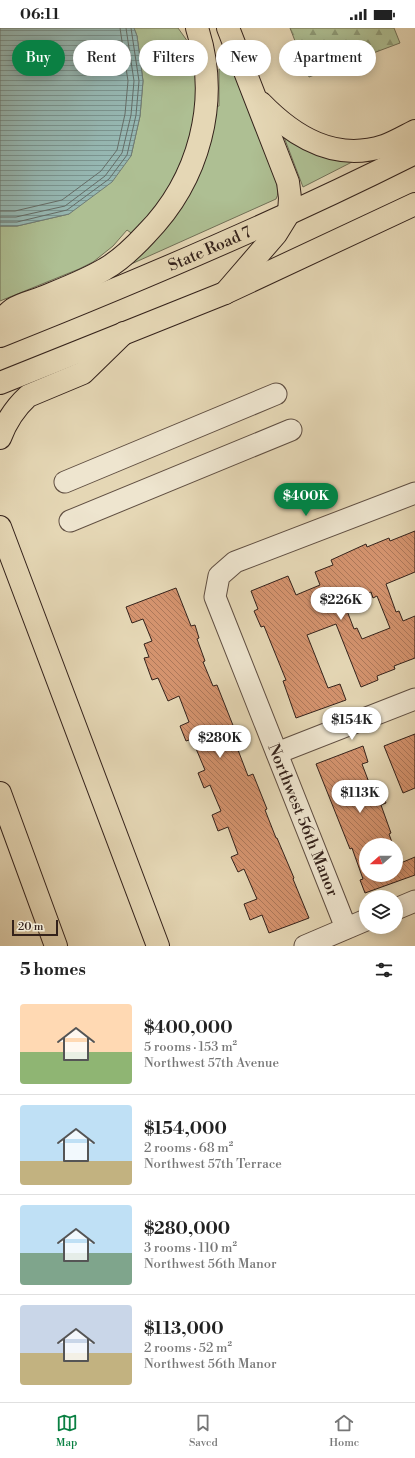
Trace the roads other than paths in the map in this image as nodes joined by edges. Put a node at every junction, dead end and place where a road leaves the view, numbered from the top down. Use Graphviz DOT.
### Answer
graph roads {
  1 [pos="197,28"];
  2 [pos="228,28"];
  3 [pos="254,96"];
  4 [pos="415,131"];
  5 [pos="415,153"];
  6 [pos="415,204"];
  7 [pos="289,213"];
  8 [pos="225,293"];
  9 [pos="0,321"];
  10 [pos="124,333"];
  11 [pos="0,336"];
  12 [pos="0,383"];
  13 [pos="276,394"];
  14 [pos="291,430"];
  15 [pos="0,438"];
  16 [pos="65,482"];
  17 [pos="415,493"];
  18 [pos="70,521"];
  19 [pos="0,527"];
  20 [pos="415,699"];
  21 [pos="277,754"];
  22 [pos="0,793"];
  23 [pos="415,901"];
  24 [pos="403,905"];
  25 [pos="359,923"];
  26 [pos="346,928"];
  27 [pos="56,946"];
  28 [pos="158,946"];
  29 [pos="305,946"];
  1 -- 9 [label="main road"];
  2 -- 3 [label="main road"];
  3 -- 4 [label="main road"];
  3 -- 7 [label="main road"];
  5 -- 7 [label="main road, State Road 7"];
  6 -- 8 [label="main road"];
  7 -- 8 [label="main road"];
  7 -- 11 [label="main road, State Road 7"];
  8 -- 10 [label="main road"];
  10 -- 12 [label="main road"];
  10 -- 15 [label="main road"];
  13 -- 16 [label="street"];
  14 -- 18 [label="street"];
  17 -- 21 [label="street, Northwest 56th Manor"];
  19 -- 28 [label="main road"];
  20 -- 21 [label="street"];
  21 -- 26 [label="street, Northwest 56th Manor"];
  22 -- 27 [label="main road"];
  23 -- 24 [label="street"];
  25 -- 26 [label="street"];
  26 -- 29 [label="street"];
}
